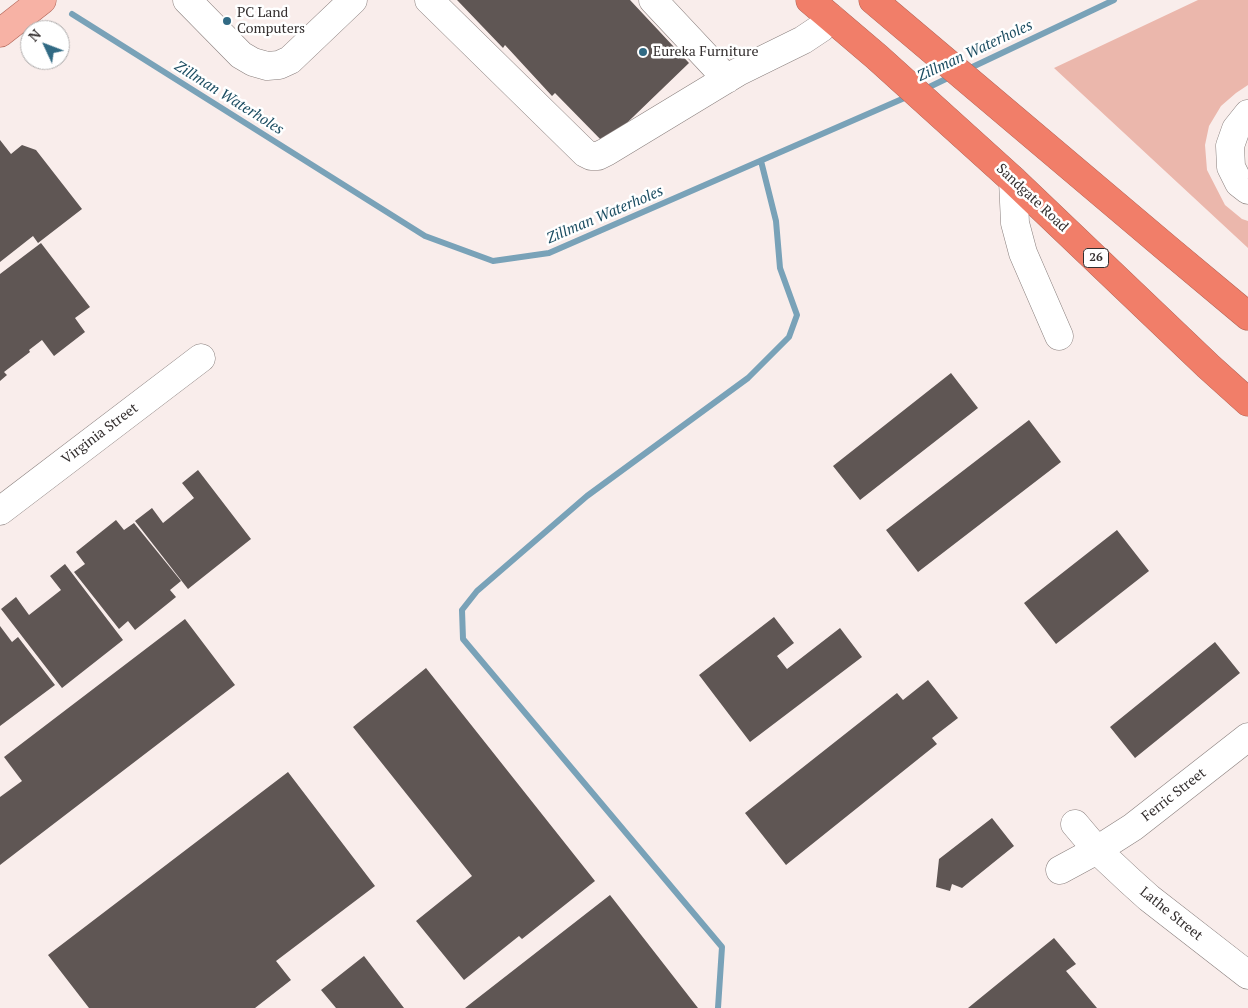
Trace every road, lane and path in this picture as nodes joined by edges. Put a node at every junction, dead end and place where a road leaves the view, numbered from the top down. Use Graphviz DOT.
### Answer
graph roads {
  1 [pos="42,0"];
  2 [pos="187,0"];
  3 [pos="353,0"];
  4 [pos="429,0"];
  5 [pos="653,0"];
  6 [pos="810,0"];
  7 [pos="873,0"];
  8 [pos="831,18"];
  9 [pos="0,32"];
  10 [pos="726,78"];
  11 [pos="1248,114"];
  12 [pos="1013,180"];
  13 [pos="1248,190"];
  14 [pos="1248,316"];
  15 [pos="1058,336"];
  16 [pos="201,358"];
  17 [pos="1248,402"];
  18 [pos="0,511"];
  19 [pos="1248,737"];
  20 [pos="1075,824"];
  21 [pos="1097,850"];
  22 [pos="1060,870"];
  23 [pos="1248,974"];
  1 -- 9 [label="main road"];
  2 -- 3 [label="street"];
  4 -- 10 [label="street"];
  5 -- 10 [label="street"];
  6 -- 8 [label="highway, Sandgate Road / 26"];
  7 -- 14 [label="highway"];
  8 -- 10 [label="street"];
  8 -- 12 [label="highway, Sandgate Road / 26"];
  11 -- 13 [label="street"];
  12 -- 15 [label="street"];
  12 -- 17 [label="highway, Sandgate Road / 26"];
  16 -- 18 [label="street, Virginia Street"];
  19 -- 21 [label="street, Ferric Street"];
  20 -- 21 [label="street, Lathe Street"];
  21 -- 22 [label="street, Ferric Street"];
  21 -- 23 [label="street, Lathe Street"];
}
